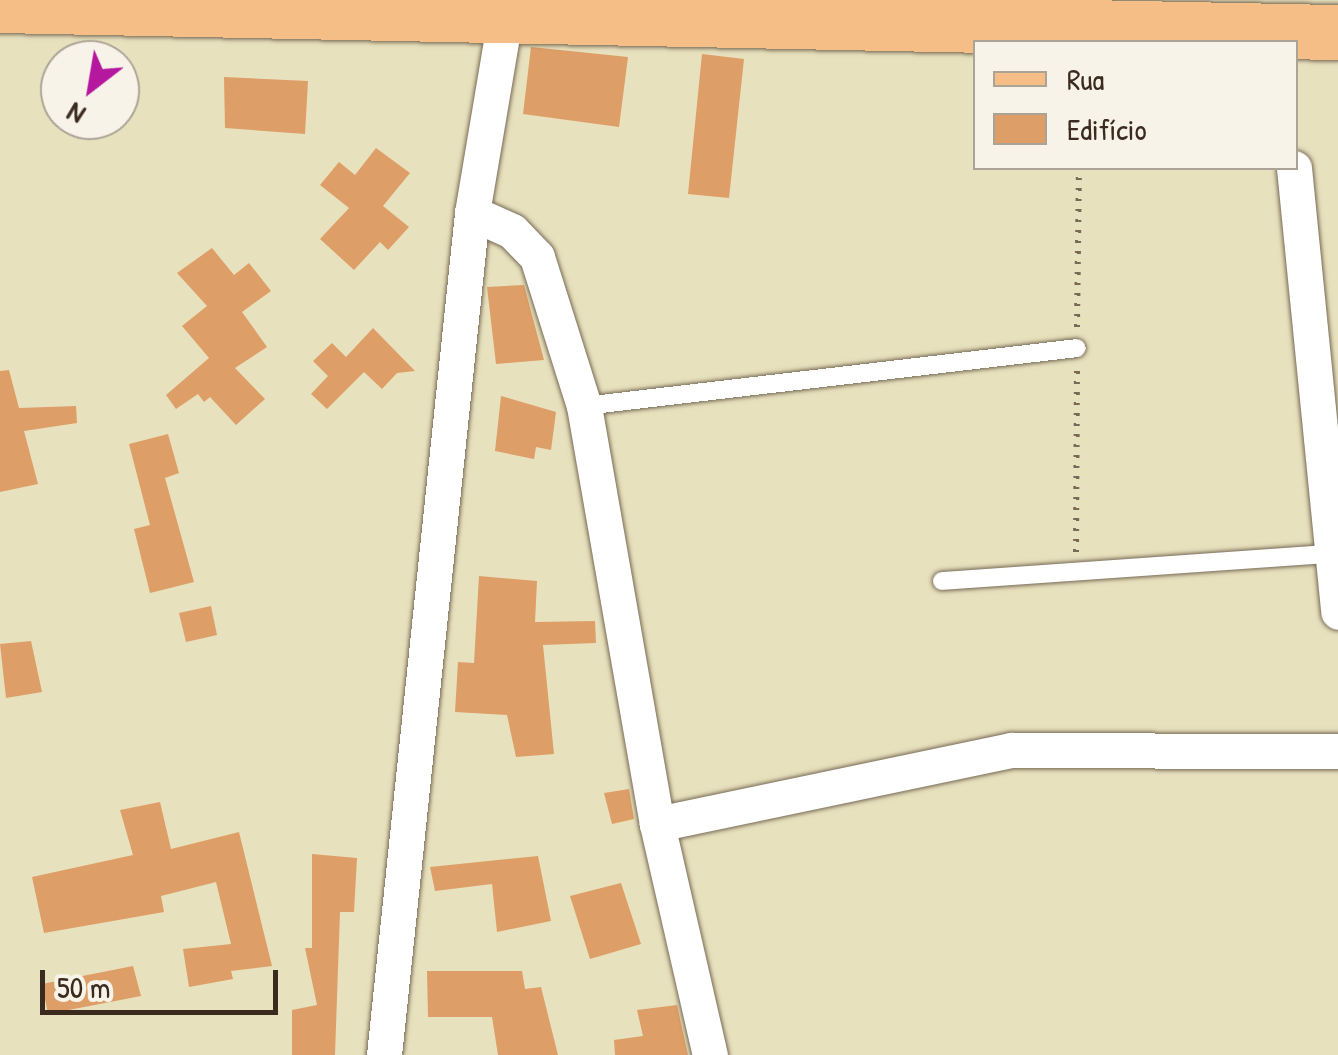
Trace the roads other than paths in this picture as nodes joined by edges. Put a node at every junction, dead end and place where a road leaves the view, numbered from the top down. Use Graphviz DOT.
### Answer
graph roads {
  1 [pos="0,6"];
  2 [pos="504,17"];
  3 [pos="1338,32"];
  4 [pos="1281,37"];
  5 [pos="1294,170"];
  6 [pos="472,213"];
  7 [pos="1324,321"];
  8 [pos="1077,348"];
  9 [pos="584,406"];
  10 [pos="1329,554"];
  11 [pos="942,580"];
  12 [pos="1338,612"];
  13 [pos="1338,751"];
  14 [pos="657,824"];
  15 [pos="384,1055"];
  16 [pos="710,1055"];
  1 -- 2 [label="main road"];
  2 -- 4 [label="main road"];
  2 -- 6 [label="street"];
  3 -- 4 [label="main road"];
  5 -- 7 [label="street"];
  6 -- 9 [label="street"];
  6 -- 15 [label="street"];
  7 -- 10 [label="street"];
  8 -- 9 [label="lane"];
  9 -- 14 [label="street"];
  10 -- 11 [label="lane"];
  10 -- 12 [label="street"];
  13 -- 14 [label="street"];
  14 -- 16 [label="street"];
}
